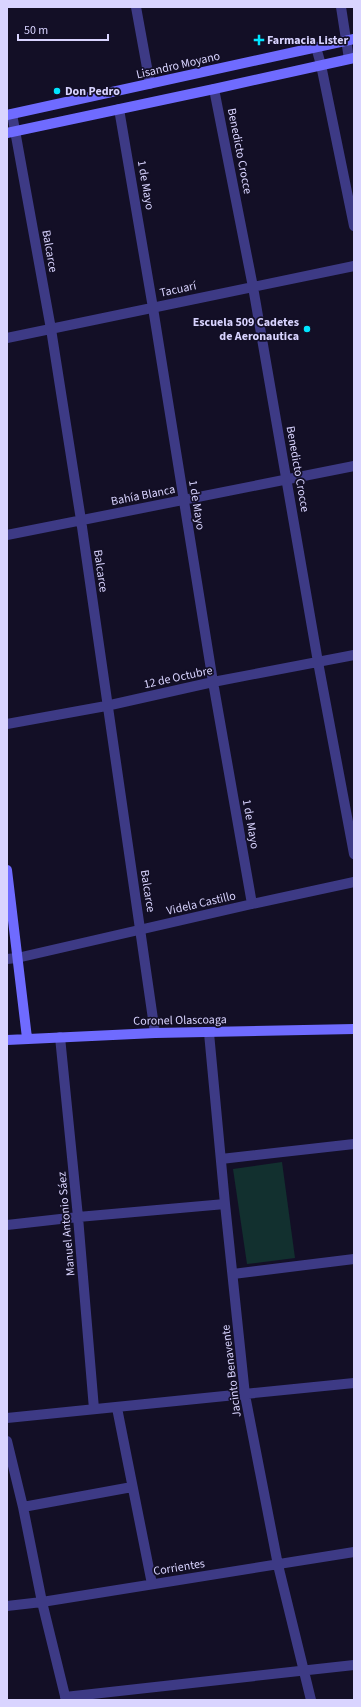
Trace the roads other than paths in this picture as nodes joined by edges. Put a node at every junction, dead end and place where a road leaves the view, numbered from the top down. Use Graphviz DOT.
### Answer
graph roads {
  1 [pos="136,7"];
  2 [pos="341,7"];
  3 [pos="350,40"];
  4 [pos="316,47"];
  5 [pos="352,59"];
  6 [pos="321,66"];
  7 [pos="150,84"];
  8 [pos="214,89"];
  9 [pos="120,109"];
  10 [pos="10,115"];
  11 [pos="11,132"];
  12 [pos="354,226"];
  13 [pos="354,266"];
  14 [pos="253,287"];
  15 [pos="153,308"];
  16 [pos="51,329"];
  17 [pos="7,338"];
  18 [pos="354,466"];
  19 [pos="286,478"];
  20 [pos="183,500"];
  21 [pos="81,520"];
  22 [pos="7,535"];
  23 [pos="354,655"];
  24 [pos="318,662"];
  25 [pos="212,682"];
  26 [pos="106,706"];
  27 [pos="7,724"];
  28 [pos="354,854"];
  29 [pos="7,870"];
  30 [pos="354,882"];
  31 [pos="252,904"];
  32 [pos="141,930"];
  33 [pos="12,958"];
  34 [pos="354,1030"];
  35 [pos="155,1033"];
  36 [pos="209,1033"];
  37 [pos="60,1037"];
  38 [pos="27,1038"];
  39 [pos="7,1040"];
  40 [pos="354,1144"];
  41 [pos="221,1159"];
  42 [pos="225,1204"];
  43 [pos="78,1217"];
  44 [pos="7,1225"];
  45 [pos="354,1259"];
  46 [pos="233,1274"];
  47 [pos="354,1383"];
  48 [pos="245,1395"];
  49 [pos="117,1408"];
  50 [pos="94,1409"];
  51 [pos="7,1418"];
  52 [pos="7,1441"];
  53 [pos="132,1487"];
  54 [pos="23,1507"];
  55 [pos="354,1552"];
  56 [pos="278,1565"];
  57 [pos="152,1584"];
  58 [pos="42,1602"];
  59 [pos="7,1606"];
  60 [pos="354,1665"];
  61 [pos="304,1671"];
  62 [pos="65,1699"];
  63 [pos="311,1700"];
  1 -- 7 [label="street"];
  2 -- 3 [label="street"];
  3 -- 4 [label="main road, Lisandro Moyano"];
  3 -- 5 [label="street"];
  4 -- 6 [label="street"];
  4 -- 7 [label="main road, Lisandro Moyano"];
  5 -- 6 [label="main road"];
  6 -- 8 [label="main road"];
  6 -- 12 [label="street"];
  7 -- 10 [label="main road, Lisandro Moyano"];
  8 -- 9 [label="main road"];
  8 -- 14 [label="street, Benedicto Crocce"];
  9 -- 11 [label="main road"];
  9 -- 15 [label="street, 1 de Mayo"];
  10 -- 11 [label="street, Balcarce"];
  11 -- 16 [label="street, Balcarce"];
  13 -- 14 [label="street, Tacuarí"];
  14 -- 15 [label="street, Tacuarí"];
  14 -- 19 [label="street, Benedicto Crocce"];
  15 -- 16 [label="street, Tacuarí"];
  15 -- 20 [label="street, 1 de Mayo"];
  16 -- 17 [label="street, Tacuarí"];
  16 -- 21 [label="street, Balcarce"];
  18 -- 19 [label="street, Bahía Blanca"];
  19 -- 20 [label="street, Bahía Blanca"];
  19 -- 24 [label="street, Benedicto Crocce"];
  20 -- 21 [label="street, Bahía Blanca"];
  20 -- 25 [label="street, 1 de Mayo"];
  21 -- 22 [label="street, Bahía Blanca"];
  21 -- 26 [label="street, Balcarce"];
  23 -- 24 [label="street, 12 de Octubre"];
  24 -- 25 [label="street, 12 de Octubre"];
  24 -- 28 [label="street, Benedicto Crocce"];
  25 -- 26 [label="street, 12 de Octubre"];
  25 -- 31 [label="street, 1 de Mayo"];
  26 -- 27 [label="street, 12 de Octubre"];
  26 -- 32 [label="street, Balcarce"];
  29 -- 33 [label="main road"];
  30 -- 31 [label="street, Videla Castillo"];
  31 -- 32 [label="street, Videla Castillo"];
  32 -- 33 [label="street, Videla Castillo"];
  32 -- 35 [label="street, Balcarce"];
  33 -- 38 [label="main road"];
  34 -- 36 [label="main road, Coronel Olascoaga"];
  35 -- 36 [label="main road, Coronel Olascoaga"];
  35 -- 37 [label="main road, Coronel Olascoaga"];
  36 -- 41 [label="street, Jacinto Benavente"];
  37 -- 38 [label="main road, Coronel Olascoaga"];
  37 -- 43 [label="street, Manuel Antonio Sáez"];
  38 -- 39 [label="main road, Coronel Olascoaga"];
  40 -- 41 [label="street"];
  41 -- 42 [label="street, Jacinto Benavente"];
  42 -- 43 [label="street"];
  42 -- 46 [label="street, Jacinto Benavente"];
  43 -- 44 [label="street"];
  43 -- 50 [label="street, Manuel Antonio Sáez"];
  45 -- 46 [label="street"];
  46 -- 48 [label="street, Jacinto Benavente"];
  47 -- 48 [label="street"];
  48 -- 49 [label="street"];
  48 -- 56 [label="street, Jacinto Benavente"];
  49 -- 50 [label="street"];
  49 -- 53 [label="street"];
  50 -- 51 [label="street"];
  52 -- 54 [label="street"];
  53 -- 54 [label="street"];
  53 -- 57 [label="street"];
  54 -- 58 [label="street"];
  55 -- 56 [label="street, Corrientes"];
  56 -- 57 [label="street, Corrientes"];
  56 -- 61 [label="street, Jacinto Benavente"];
  57 -- 58 [label="street, Corrientes"];
  58 -- 59 [label="street, Corrientes"];
  58 -- 62 [label="street"];
  60 -- 61 [label="street"];
  61 -- 62 [label="street"];
  61 -- 63 [label="street, Jacinto Benavente"];
}
